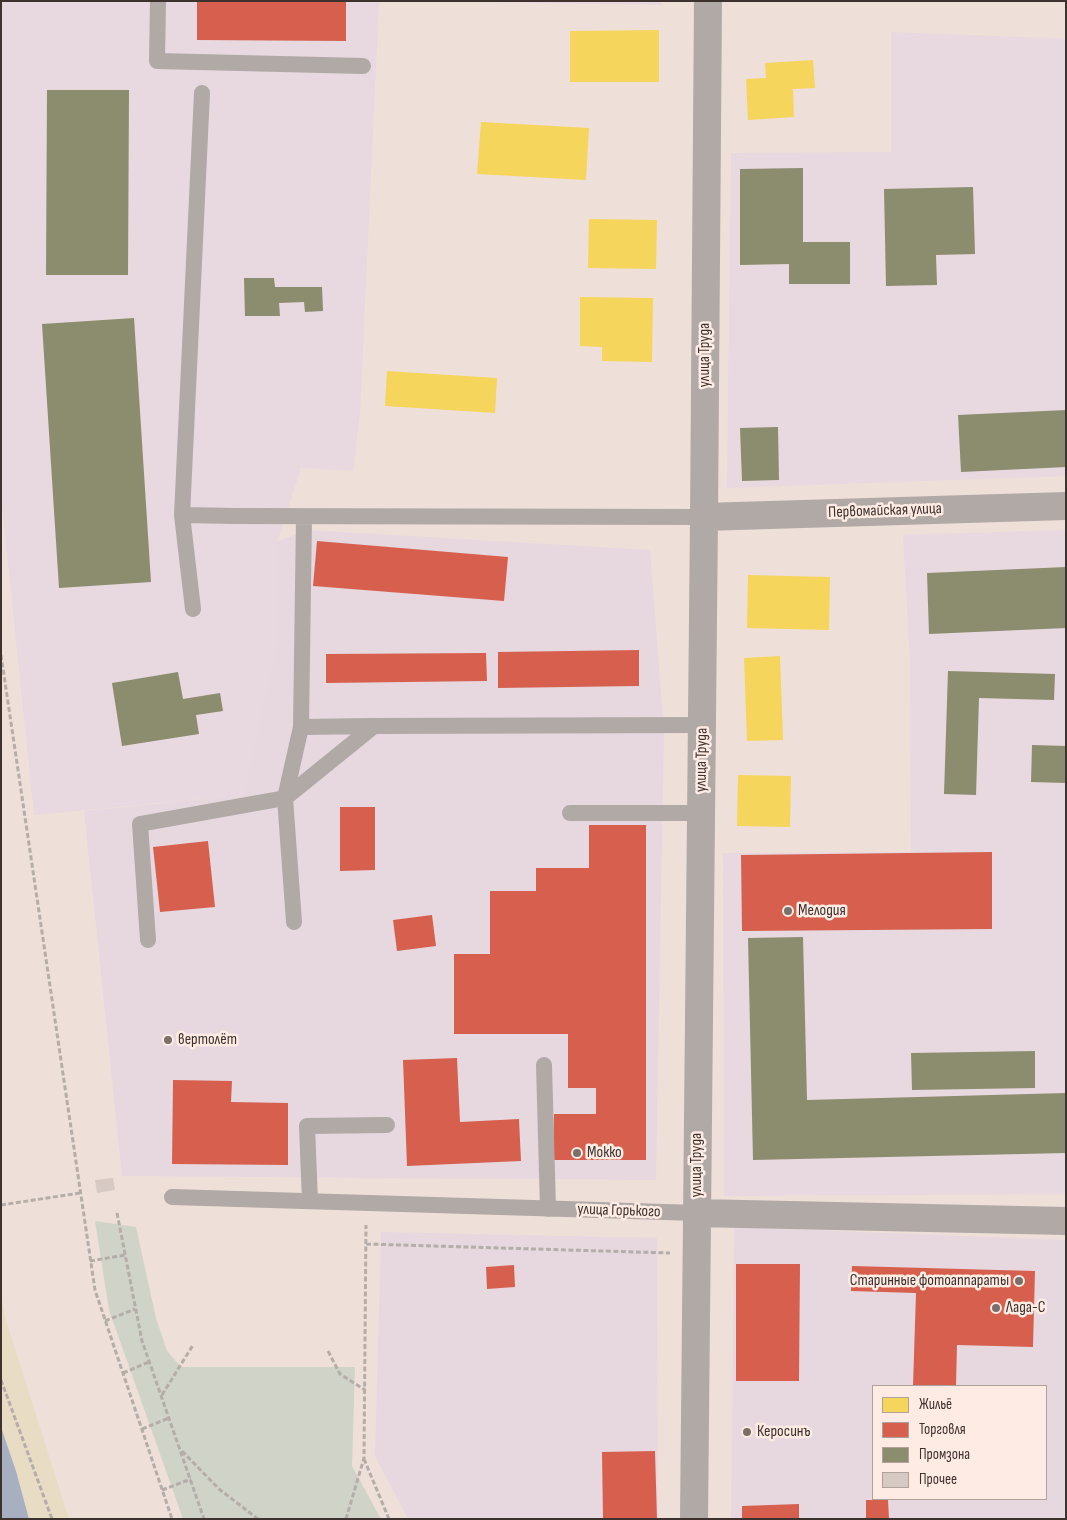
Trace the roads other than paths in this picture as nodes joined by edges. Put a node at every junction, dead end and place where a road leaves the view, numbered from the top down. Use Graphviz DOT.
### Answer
graph roads {
  1 [pos="158,1"];
  2 [pos="708,1"];
  3 [pos="363,66"];
  4 [pos="202,93"];
  5 [pos="1066,506"];
  6 [pos="182,515"];
  7 [pos="304,516"];
  8 [pos="704,517"];
  9 [pos="193,609"];
  10 [pos="702,725"];
  11 [pos="374,726"];
  12 [pos="301,727"];
  13 [pos="285,798"];
  14 [pos="570,813"];
  15 [pos="701,813"];
  16 [pos="294,922"];
  17 [pos="148,940"];
  18 [pos="544,1065"];
  19 [pos="387,1125"];
  20 [pos="172,1197"];
  21 [pos="310,1201"];
  22 [pos="548,1209"];
  23 [pos="697,1214"];
  24 [pos="1066,1221"];
  25 [pos="694,1519"];
  1 -- 3 [label="lane"];
  2 -- 8 [label="street, улица Труда"];
  4 -- 6 [label="lane"];
  5 -- 8 [label="street, Первомайская улица"];
  6 -- 7 [label="lane"];
  6 -- 9 [label="lane"];
  7 -- 8 [label="lane"];
  7 -- 12 [label="lane"];
  8 -- 10 [label="street, улица Труда"];
  10 -- 11 [label="lane"];
  10 -- 15 [label="street, улица Труда"];
  11 -- 12 [label="lane"];
  11 -- 13 [label="lane"];
  12 -- 13 [label="lane"];
  13 -- 16 [label="lane"];
  13 -- 17 [label="lane"];
  14 -- 15 [label="lane"];
  15 -- 23 [label="street, улица Труда"];
  18 -- 22 [label="lane"];
  19 -- 21 [label="lane"];
  20 -- 21 [label="lane, улица Горького"];
  21 -- 22 [label="lane, улица Горького"];
  22 -- 23 [label="lane, улица Горького"];
  23 -- 24 [label="street, улица Горького"];
  23 -- 25 [label="street, улица Труда"];
}
